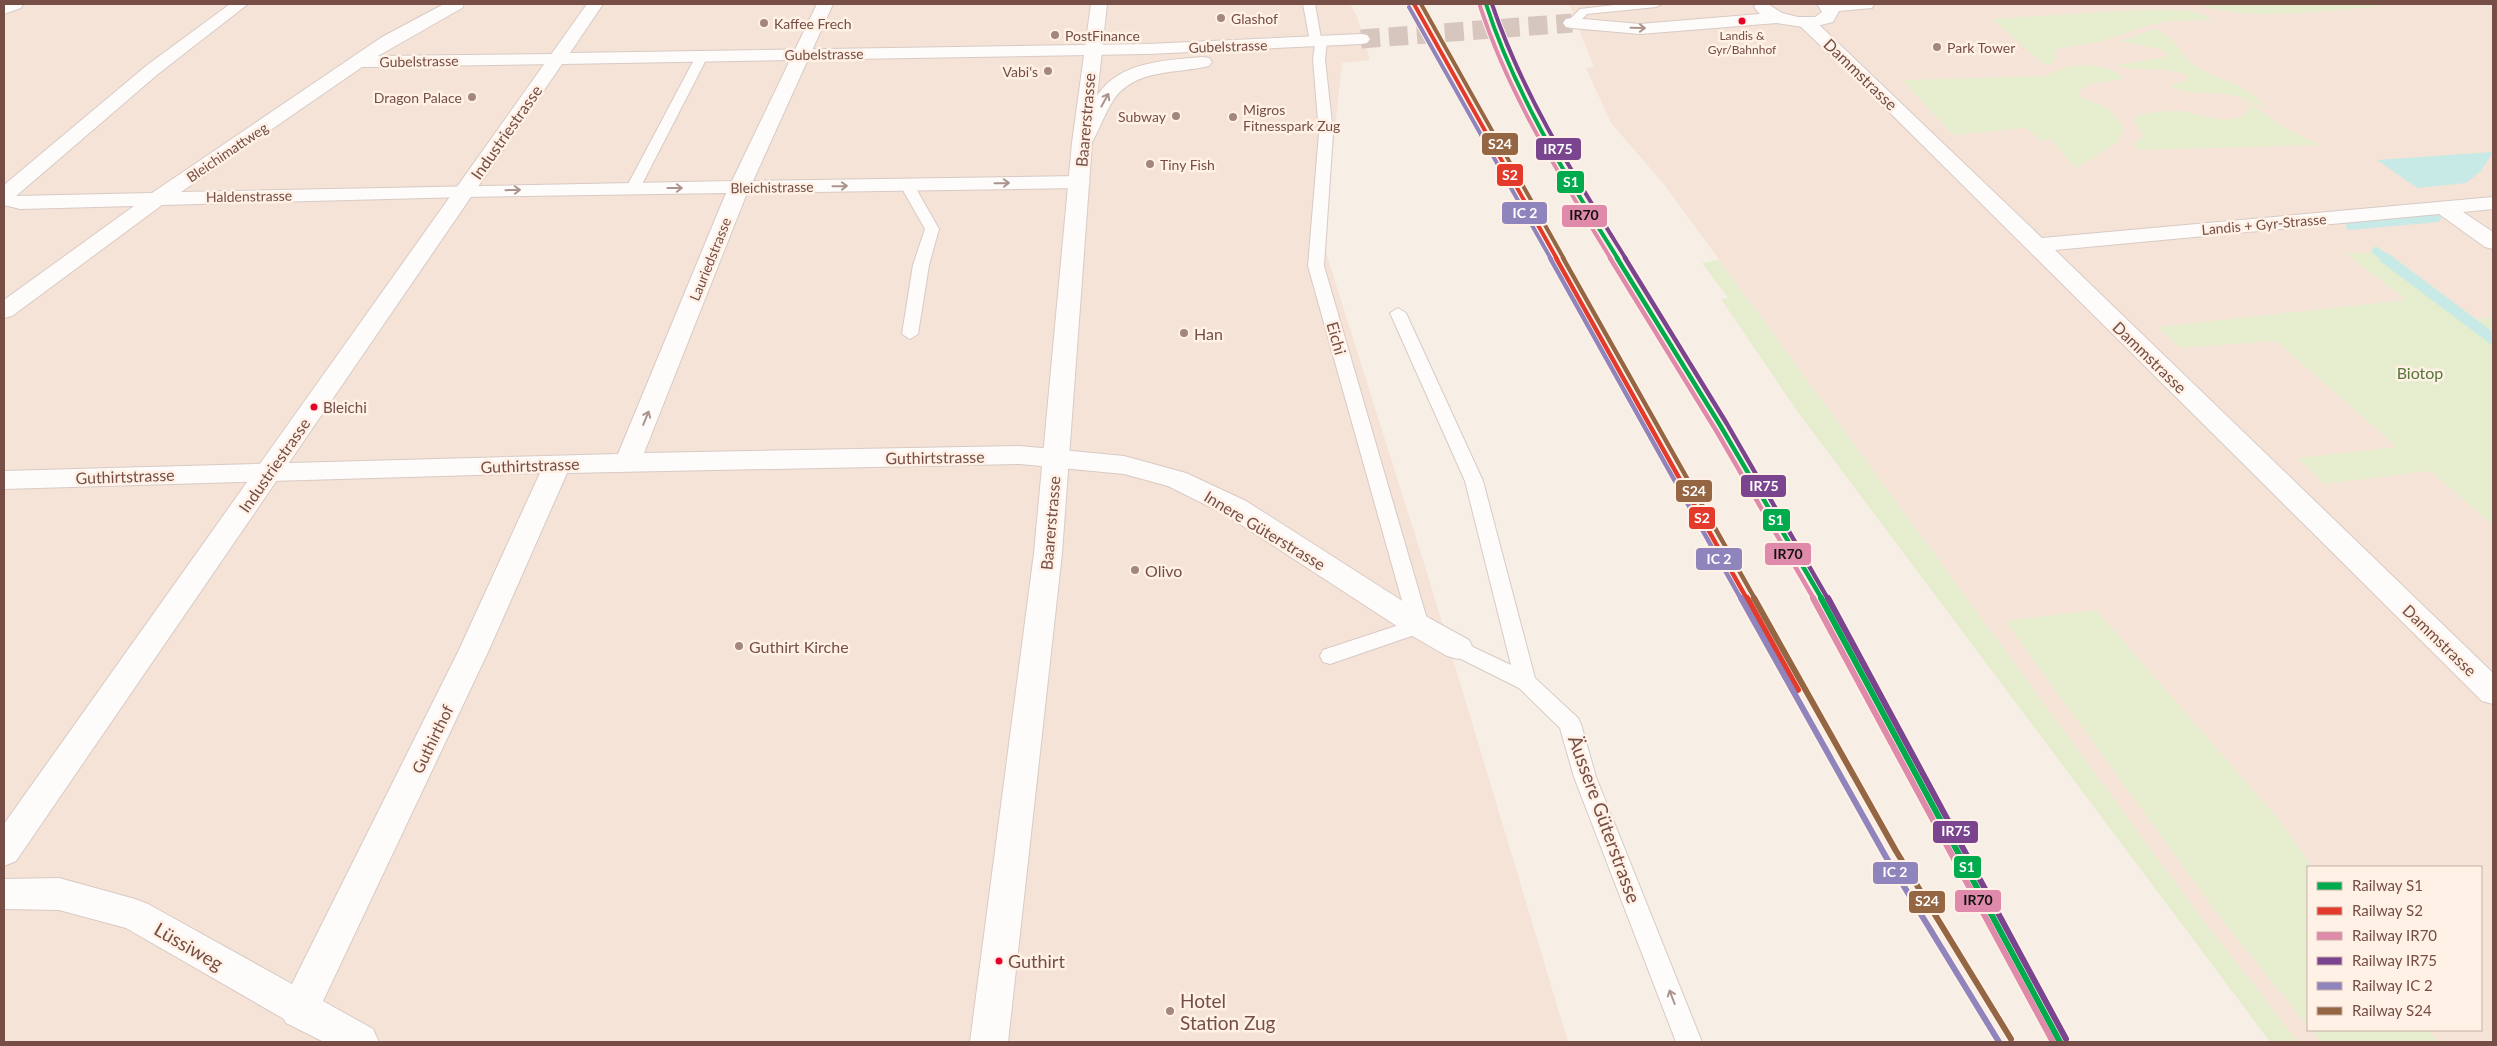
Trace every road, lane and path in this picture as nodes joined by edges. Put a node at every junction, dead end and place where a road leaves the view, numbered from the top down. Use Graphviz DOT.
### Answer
graph roads {
  1 [pos="15,4"];
  2 [pos="240,4"];
  3 [pos="456,4"];
  4 [pos="595,4"];
  5 [pos="825,4"];
  6 [pos="1099,4"];
  7 [pos="1309,4"];
  8 [pos="1656,4"];
  9 [pos="1866,4"];
  10 [pos="1762,5"];
  11 [pos="1827,5"];
  12 [pos="4,9"];
  13 [pos="1777,18"];
  14 [pos="1572,23"];
  15 [pos="1807,23"];
  16 [pos="1361,39"];
  17 [pos="1318,42"];
  18 [pos="1289,44"];
  19 [pos="1093,49"];
  20 [pos="802,54"];
  21 [pos="702,56"];
  22 [pos="557,58"];
  23 [pos="358,62"];
  24 [pos="1082,143"];
  25 [pos="1080,182"];
  26 [pos="907,185"];
  27 [pos="633,188"];
  28 [pos="739,188"];
  29 [pos="464,191"];
  30 [pos="4,195"];
  31 [pos="159,198"];
  32 [pos="4,199"];
  33 [pos="2493,203"];
  34 [pos="2442,207"];
  35 [pos="2493,242"];
  36 [pos="2036,244"];
  37 [pos="5,309"];
  38 [pos="1398,313"];
  39 [pos="910,334"];
  40 [pos="1055,459"];
  41 [pos="627,463"];
  42 [pos="558,464"];
  43 [pos="269,472"];
  44 [pos="4,480"];
  45 [pos="1419,626"];
  46 [pos="1458,648"];
  47 [pos="1330,656"];
  48 [pos="1526,682"];
  49 [pos="2493,692"];
  50 [pos="4,851"];
  51 [pos="4,894"];
  52 [pos="299,1010"];
  53 [pos="360,1042"];
  54 [pos="989,1042"];
  55 [pos="1689,1042"];
  1 -- 12 [label="street"];
  2 -- 30 [label="street"];
  3 -- 23 [label="street, Bleichimattweg"];
  4 -- 22 [label="street, Industriestrasse"];
  5 -- 20 [label="street, Lauriedstrasse"];
  6 -- 19 [label="street, Baarerstrasse"];
  7 -- 17 [label="lane, Eichi"];
  8 -- 14 [label="lane"];
  9 -- 11 [label="street"];
  10 -- 13 [label="street"];
  10 -- 14 [label="street"];
  11 -- 15 [label="street"];
  14 -- 13 [label="street, one-way"];
  13 -- 15 [label="street"];
  15 -- 36 [label="street, Dammstrasse"];
  16 -- 17 [label="street, Gubelstrasse"];
  17 -- 18 [label="street, Gubelstrasse"];
  17 -- 45 [label="lane, Eichi"];
  18 -- 19 [label="street, Gubelstrasse"];
  24 -- 18 [label="street, Gubelstrasse, one-way"];
  19 -- 20 [label="street, Gubelstrasse"];
  19 -- 24 [label="street, Baarerstrasse"];
  20 -- 21 [label="street, Gubelstrasse"];
  20 -- 28 [label="street, Lauriedstrasse"];
  21 -- 22 [label="street, Gubelstrasse"];
  21 -- 27 [label="lane"];
  22 -- 23 [label="street, Gubelstrasse"];
  22 -- 29 [label="street, Industriestrasse"];
  23 -- 31 [label="street, Bleichimattweg"];
  24 -- 25 [label="street, Baarerstrasse"];
  26 -- 25 [label="street, Bleichistrasse, one-way"];
  25 -- 40 [label="street, Baarerstrasse"];
  28 -- 26 [label="street, Bleichistrasse, one-way"];
  26 -- 39 [label="lane"];
  27 -- 28 [label="street, Bleichistrasse, one-way"];
  29 -- 27 [label="street, Bleichistrasse, one-way"];
  41 -- 28 [label="street, Lauriedstrasse, one-way"];
  29 -- 31 [label="street, Haldenstrasse"];
  29 -- 43 [label="street, Industriestrasse"];
  31 -- 32 [label="street, Haldenstrasse"];
  31 -- 37 [label="street, Bleichimattweg"];
  33 -- 34 [label="street, Landis + Gyr-Strasse"];
  34 -- 35 [label="street"];
  34 -- 36 [label="street, Landis + Gyr-Strasse"];
  36 -- 49 [label="street, Dammstrasse"];
  38 -- 48 [label="lane"];
  40 -- 41 [label="street, Guthirtstrasse"];
  40 -- 45 [label="street, Innere Güterstrasse"];
  40 -- 54 [label="street, Baarerstrasse"];
  41 -- 42 [label="street, Guthirtstrasse"];
  42 -- 43 [label="street, Guthirtstrasse"];
  42 -- 52 [label="street, Guthirthof"];
  43 -- 44 [label="street, Guthirtstrasse"];
  43 -- 50 [label="street, Industriestrasse"];
  45 -- 46 [label="street, Innere Güterstrasse"];
  45 -- 47 [label="lane"];
  46 -- 48 [label="lane, Äussere Güterstrasse"];
  55 -- 48 [label="lane, Äussere Güterstrasse, one-way"];
  51 -- 52 [label="street, Lüssiweg"];
  52 -- 53 [label="street, Lüssiweg"];
}
